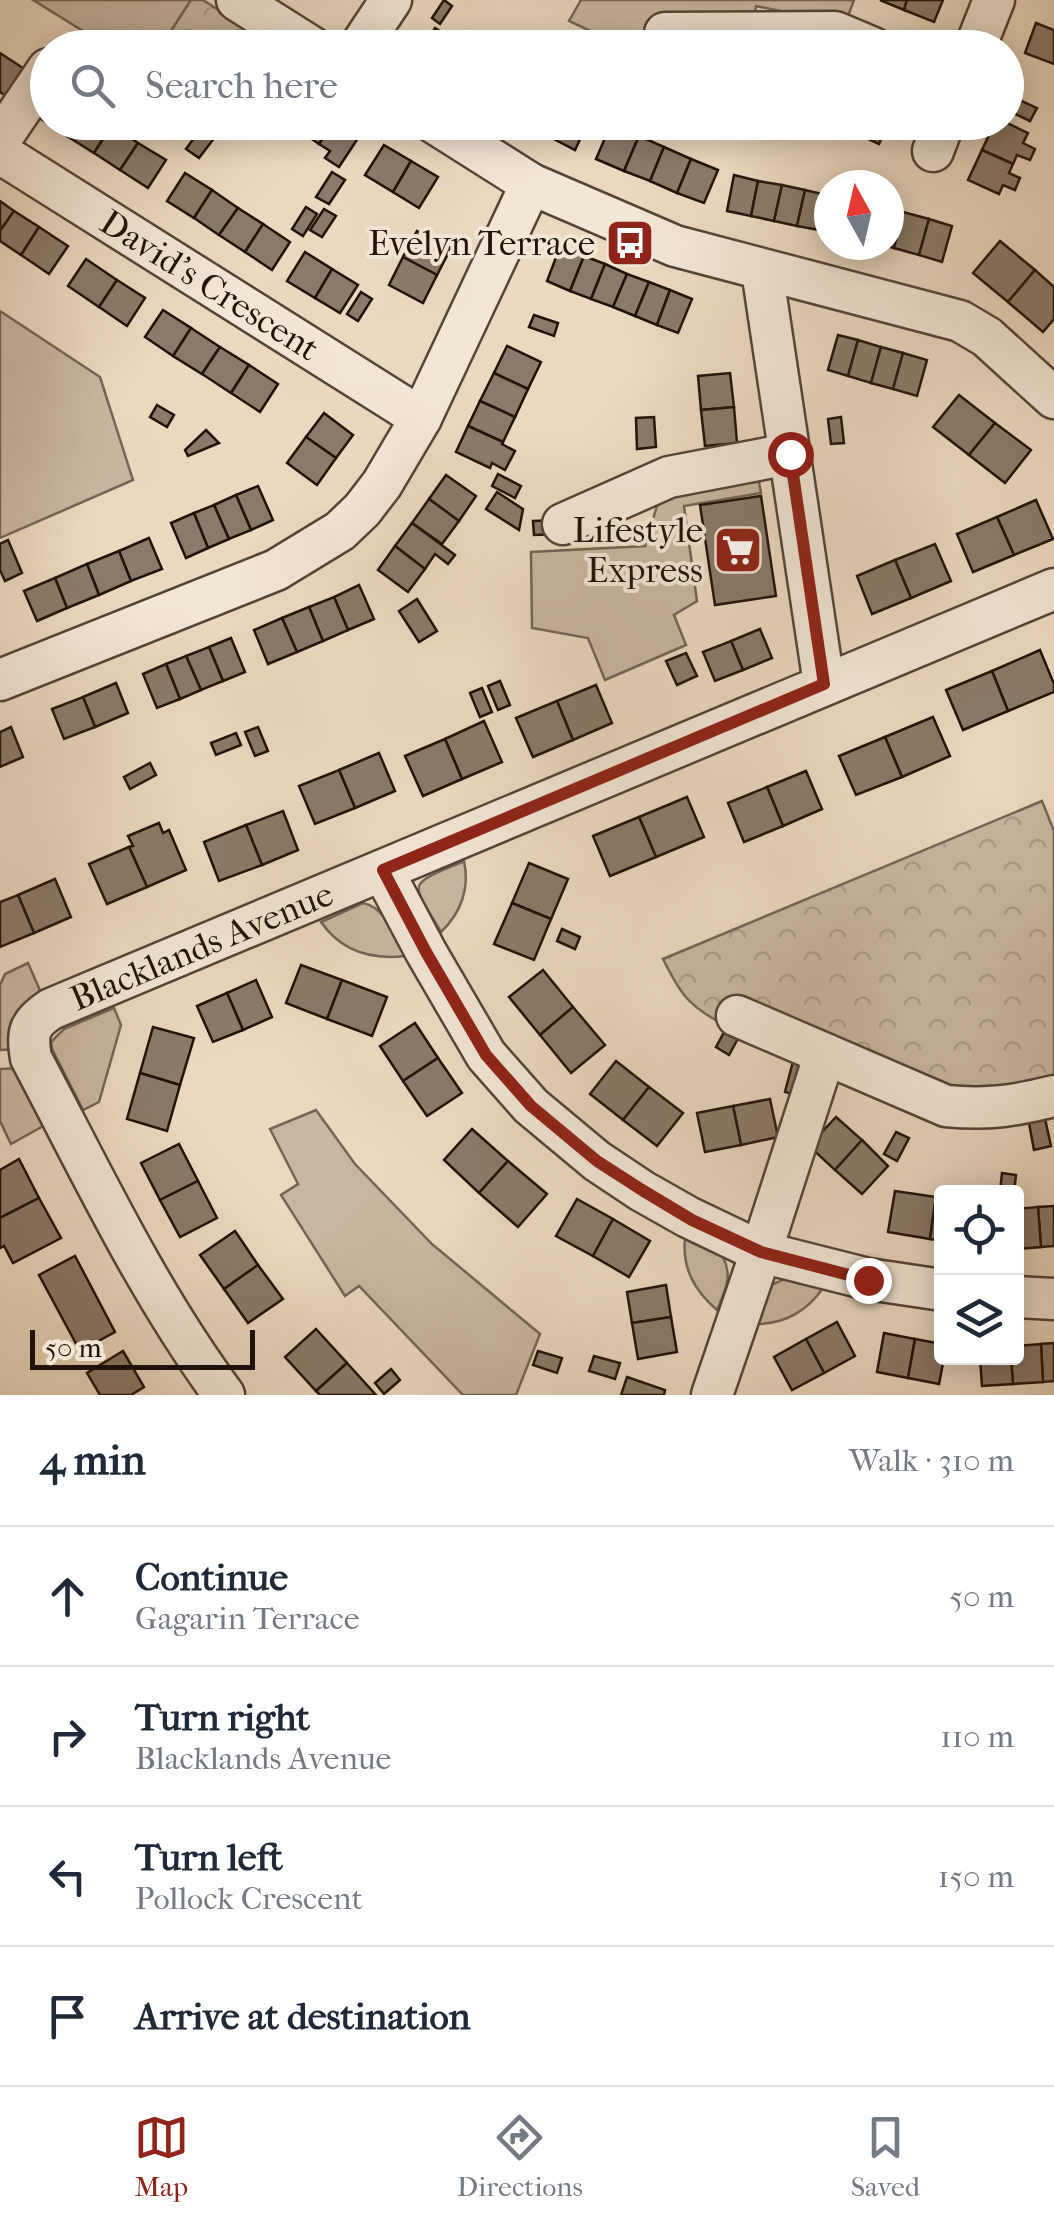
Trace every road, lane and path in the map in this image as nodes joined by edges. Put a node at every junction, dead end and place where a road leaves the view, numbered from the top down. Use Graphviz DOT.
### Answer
graph roads {
  1 [pos="237,0"];
  2 [pos="391,0"];
  3 [pos="994,0"];
  4 [pos="284,30"];
  5 [pos="372,30"];
  6 [pos="982,30"];
  7 [pos="30,96"];
  8 [pos="0,140"];
  9 [pos="461,140"];
  10 [pos="0,153"];
  11 [pos="531,184"];
  12 [pos="762,270"];
  13 [pos="1054,398"];
  14 [pos="420,418"];
  15 [pos="790,454"];
  16 [pos="563,524"];
  17 [pos="1054,590"];
  18 [pos="0,680"];
  19 [pos="824,684"];
  20 [pos="383,870"];
  21 [pos="737,1016"];
  22 [pos="20,1052"];
  23 [pos="825,1054"];
  24 [pos="1054,1096"];
  25 [pos="761,1252"];
  26 [pos="934,1289"];
  27 [pos="1024,1297"];
  28 [pos="1054,1298"];
  29 [pos="224,1395"];
  30 [pos="712,1395"];
  1 -- 4 [label="street"];
  2 -- 5 [label="street"];
  3 -- 6 [label="street"];
  7 -- 8 [label="street"];
  9 -- 11 [label="street"];
  10 -- 14 [label="street, David's Crescent"];
  11 -- 12 [label="street"];
  11 -- 14 [label="street"];
  12 -- 13 [label="street"];
  12 -- 15 [label="street"];
  14 -- 18 [label="street"];
  15 -- 16 [label="street"];
  15 -- 19 [label="street"];
  17 -- 19 [label="street, Blacklands Avenue"];
  19 -- 20 [label="street, Blacklands Avenue"];
  20 -- 22 [label="street, Blacklands Avenue"];
  20 -- 25 [label="street"];
  21 -- 23 [label="street"];
  22 -- 29 [label="street"];
  23 -- 24 [label="street"];
  23 -- 25 [label="street"];
  25 -- 26 [label="street"];
  25 -- 30 [label="street"];
  27 -- 28 [label="street"];
}
